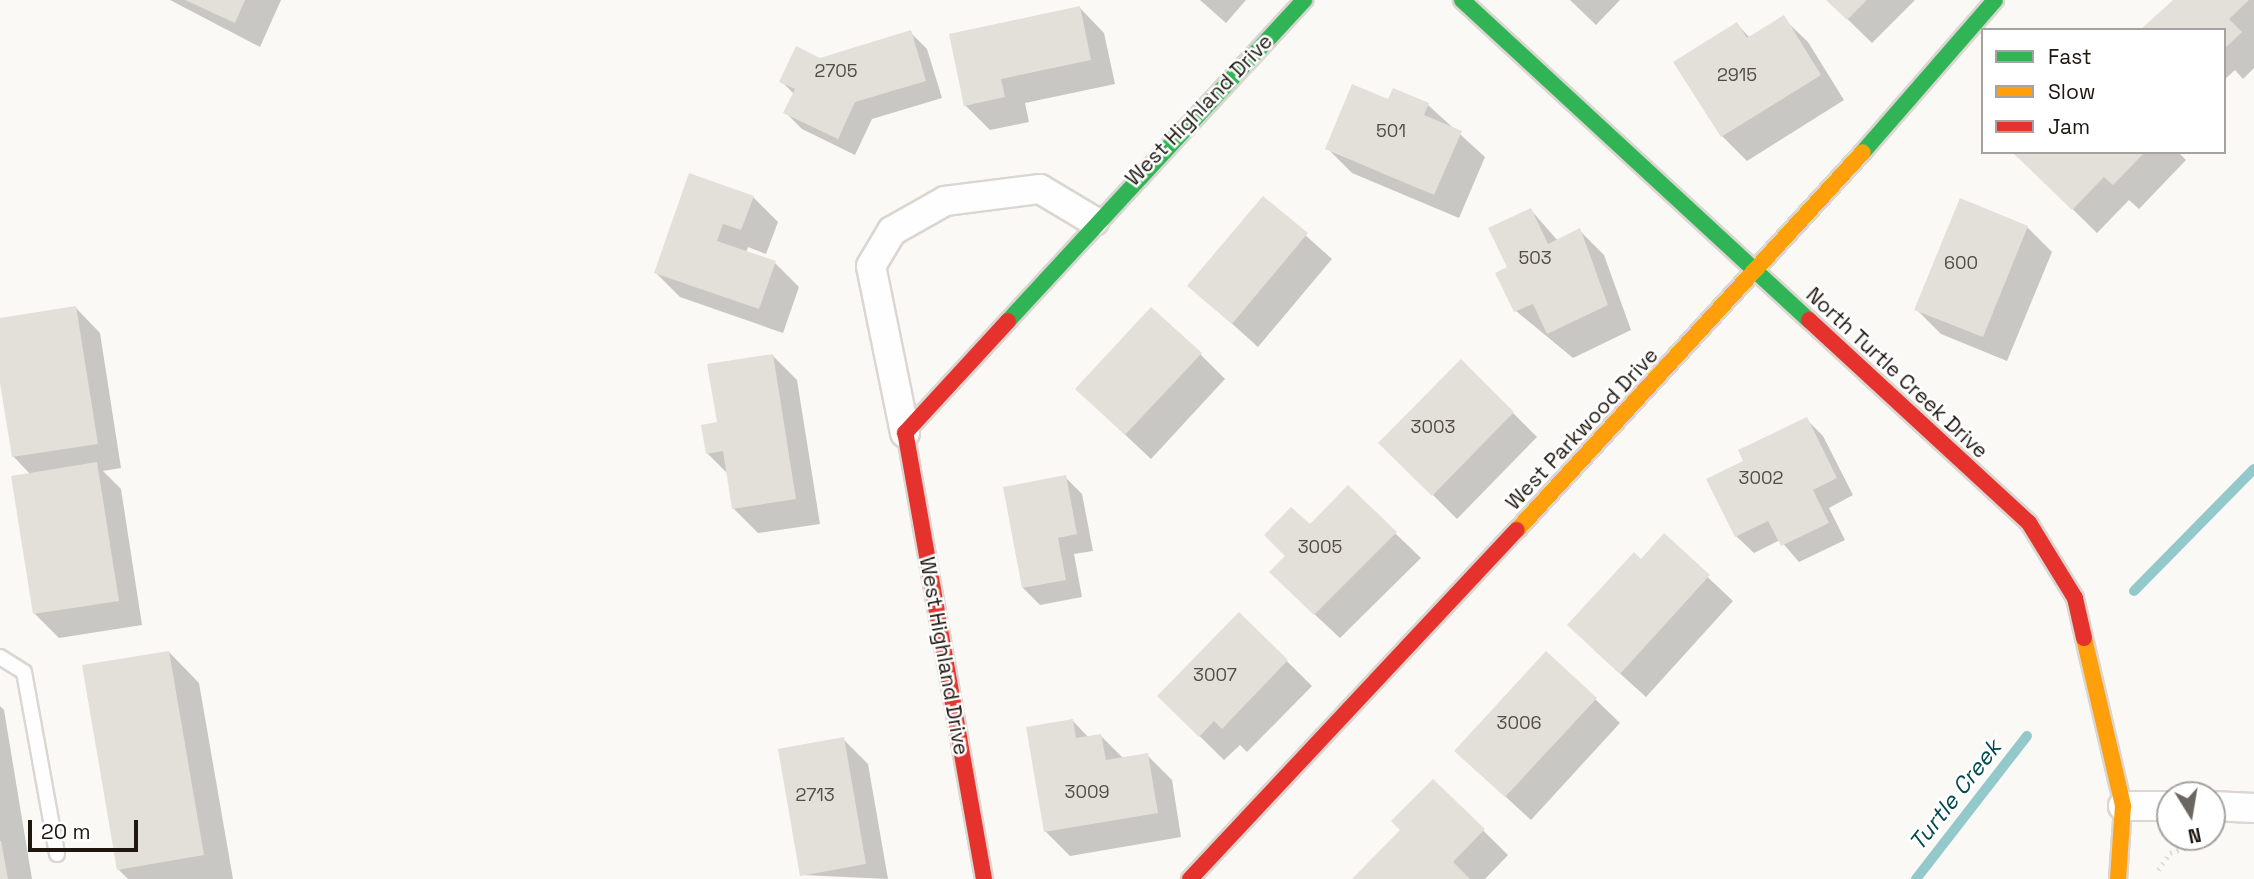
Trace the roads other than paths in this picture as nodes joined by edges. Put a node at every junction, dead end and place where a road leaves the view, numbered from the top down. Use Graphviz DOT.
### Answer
graph roads {
  1 [pos="1304,0"];
  2 [pos="1462,0"];
  3 [pos="1995,0"];
  4 [pos="1094,220"];
  5 [pos="1758,272"];
  6 [pos="905,433"];
  7 [pos="0,657"];
  8 [pos="2123,806"];
  9 [pos="2156,806"];
  10 [pos="2226,807"];
  11 [pos="2254,808"];
  12 [pos="57,854"];
  13 [pos="984,879"];
  14 [pos="1190,879"];
  15 [pos="2118,879"];
  1 -- 4 [label="street, West Highland Drive"];
  2 -- 5 [label="street, North Turtle Creek Drive"];
  3 -- 5 [label="street, West Parkwood Drive"];
  4 -- 6 [label="street, West Highland Drive"];
  4 -- 6 [label="street, West Highland Drive"];
  5 -- 8 [label="street, North Turtle Creek Drive"];
  5 -- 14 [label="street, West Parkwood Drive"];
  6 -- 13 [label="street, West Highland Drive"];
  7 -- 12 [label="lane"];
  8 -- 9 [label="street"];
  8 -- 15 [label="street, North Turtle Creek Drive"];
  10 -- 11 [label="street"];
}
